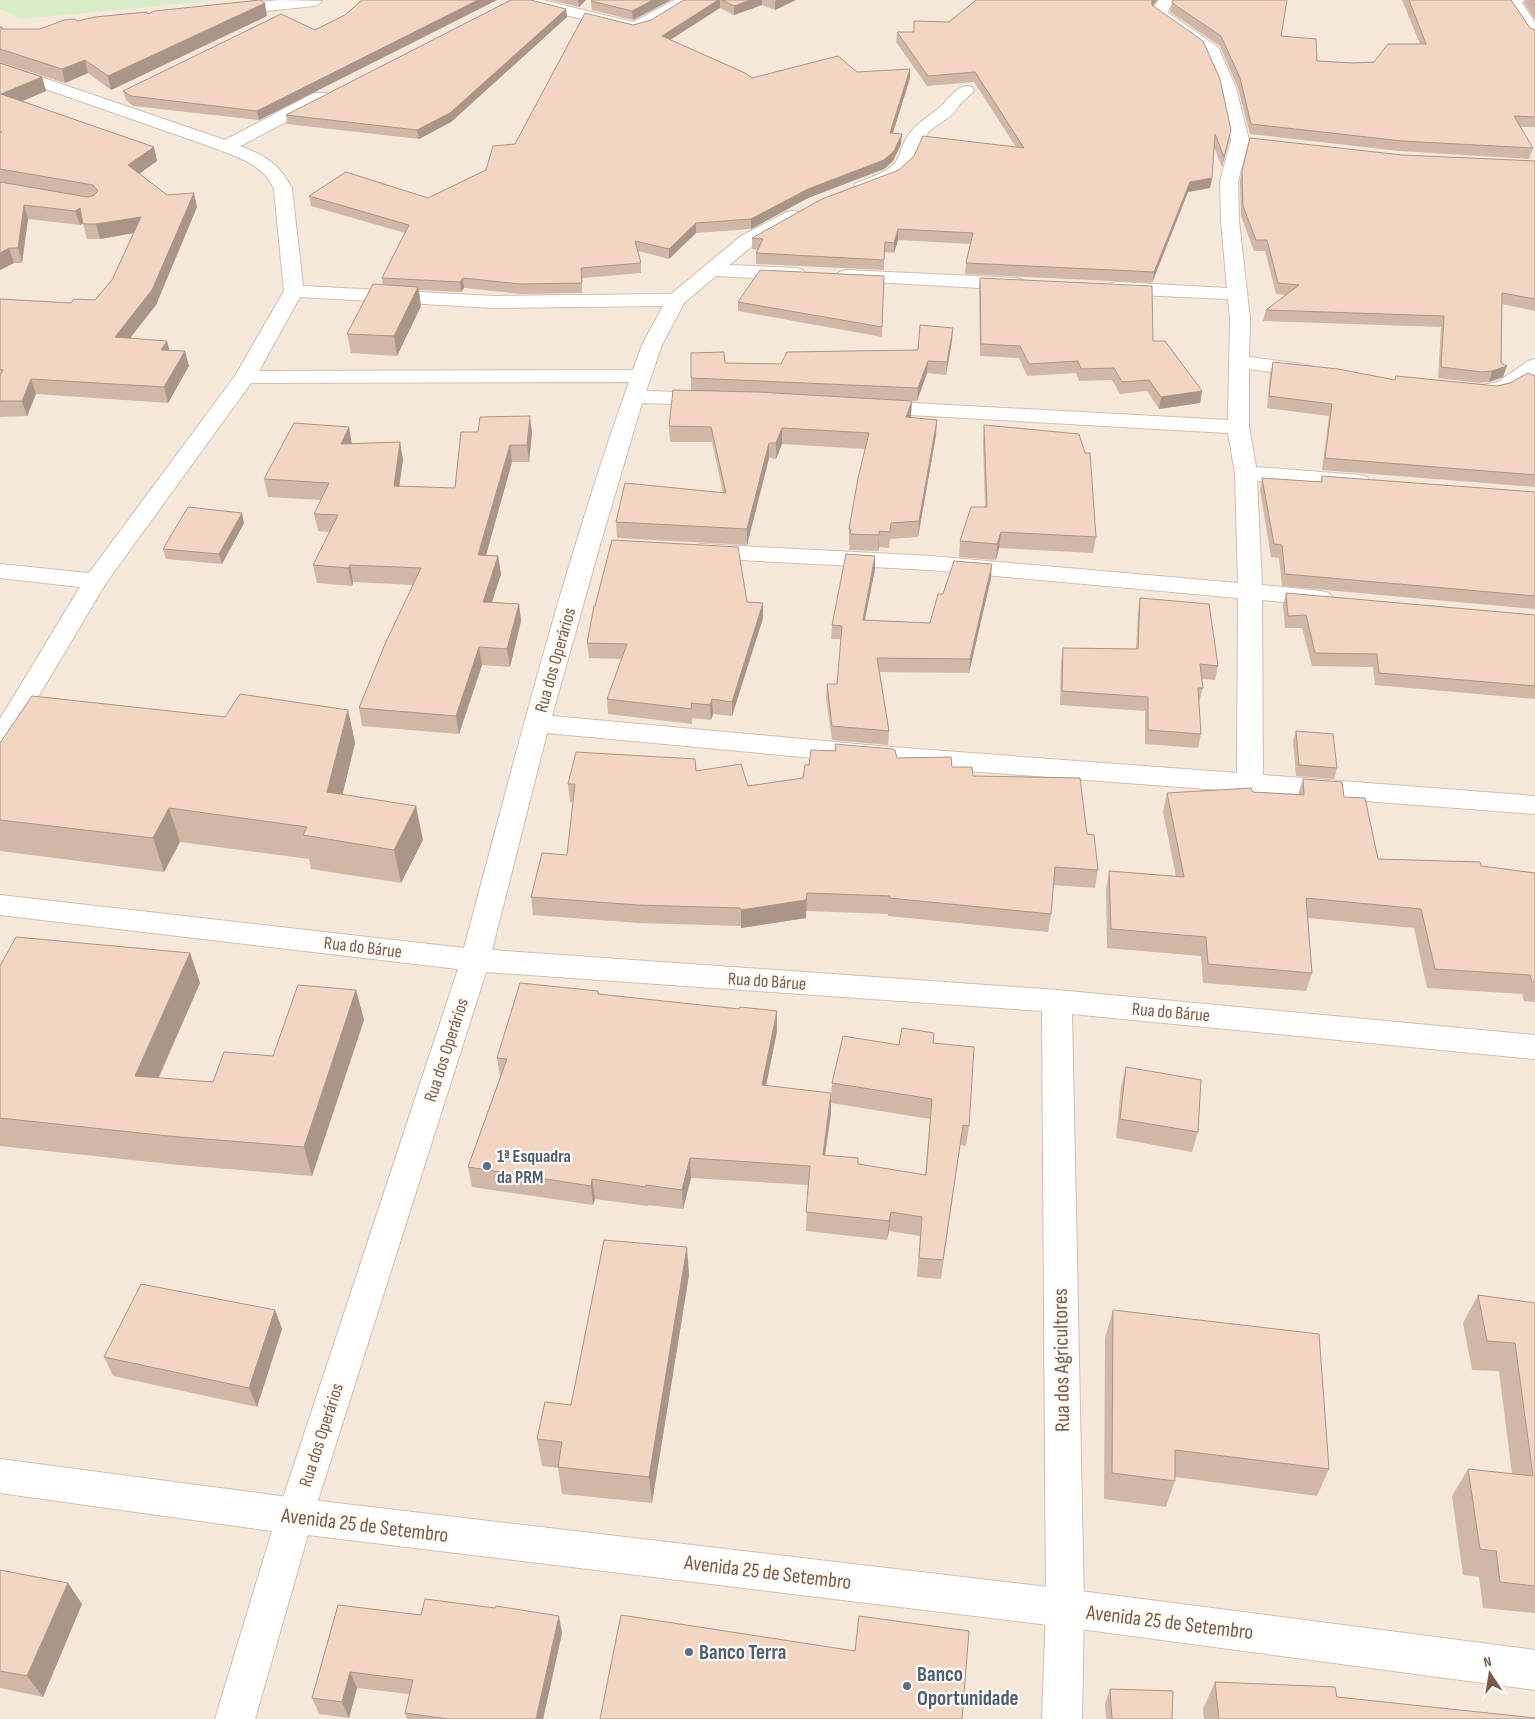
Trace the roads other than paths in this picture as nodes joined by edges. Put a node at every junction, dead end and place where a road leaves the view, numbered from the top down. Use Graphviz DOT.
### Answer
graph roads {
  1 [pos="523,0"];
  2 [pos="686,0"];
  3 [pos="1167,0"];
  4 [pos="1516,0"];
  5 [pos="315,1"];
  6 [pos="216,11"];
  7 [pos="270,22"];
  8 [pos="1535,34"];
  9 [pos="0,68"];
  10 [pos="966,91"];
  11 [pos="330,92"];
  12 [pos="119,94"];
  13 [pos="102,103"];
  14 [pos="226,146"];
  15 [pos="843,194"];
  16 [pos="807,208"];
  17 [pos="711,270"];
  18 [pos="810,275"];
  19 [pos="830,276"];
  20 [pos="1038,285"];
  21 [pos="1098,288"];
  22 [pos="294,291"];
  23 [pos="1237,294"];
  24 [pos="676,300"];
  25 [pos="1240,362"];
  26 [pos="1535,365"];
  27 [pos="1326,373"];
  28 [pos="244,378"];
  29 [pos="637,386"];
  30 [pos="1459,389"];
  31 [pos="729,400"];
  32 [pos="856,406"];
  33 [pos="1238,427"];
  34 [pos="1246,473"];
  35 [pos="1376,483"];
  36 [pos="676,550"];
  37 [pos="0,571"];
  38 [pos="94,581"];
  39 [pos="1250,592"];
  40 [pos="1338,600"];
  41 [pos="537,723"];
  42 [pos="0,740"];
  43 [pos="1250,782"];
  44 [pos="1535,805"];
  45 [pos="0,905"];
  46 [pos="475,960"];
  47 [pos="1057,1001"];
  48 [pos="1535,1047"];
  49 [pos="0,1476"];
  50 [pos="295,1516"];
  51 [pos="1065,1608"];
  52 [pos="1535,1670"];
  53 [pos="235,1719"];
  54 [pos="1062,1719"];
  1 -- 2 [label="street"];
  3 -- 23 [label="street"];
  4 -- 8 [label="street"];
  5 -- 6 [label="street"];
  5 -- 7 [label="street"];
  9 -- 13 [label="street"];
  10 -- 15 [label="street"];
  11 -- 14 [label="street"];
  12 -- 13 [label="street"];
  13 -- 14 [label="street"];
  14 -- 22 [label="street"];
  16 -- 17 [label="street"];
  17 -- 18 [label="street"];
  17 -- 24 [label="street"];
  19 -- 20 [label="street"];
  21 -- 23 [label="street"];
  22 -- 24 [label="street"];
  22 -- 28 [label="street"];
  23 -- 25 [label="street"];
  24 -- 29 [label="street, Rua dos Operários"];
  25 -- 27 [label="street"];
  25 -- 33 [label="street"];
  26 -- 30 [label="street"];
  28 -- 29 [label="street"];
  28 -- 38 [label="street"];
  29 -- 31 [label="street"];
  29 -- 41 [label="street, Rua dos Operários"];
  32 -- 33 [label="street"];
  33 -- 34 [label="street"];
  34 -- 35 [label="street"];
  34 -- 39 [label="street"];
  36 -- 39 [label="street"];
  37 -- 38 [label="street"];
  38 -- 42 [label="street"];
  39 -- 40 [label="street"];
  39 -- 43 [label="street"];
  41 -- 43 [label="street"];
  41 -- 46 [label="street, Rua dos Operários"];
  43 -- 44 [label="street"];
  45 -- 46 [label="street, Rua do Bárue"];
  46 -- 47 [label="street, Rua do Bárue"];
  46 -- 50 [label="street, Rua dos Operários"];
  47 -- 48 [label="street, Rua do Bárue"];
  47 -- 51 [label="street, Rua dos Agricultores"];
  49 -- 50 [label="street, Avenida 25 de Setembro"];
  50 -- 51 [label="street, Avenida 25 de Setembro"];
  50 -- 53 [label="street, Rua dos Operários"];
  51 -- 52 [label="street, Avenida 25 de Setembro"];
  51 -- 54 [label="street, Rua dos Agricultores"];
}
